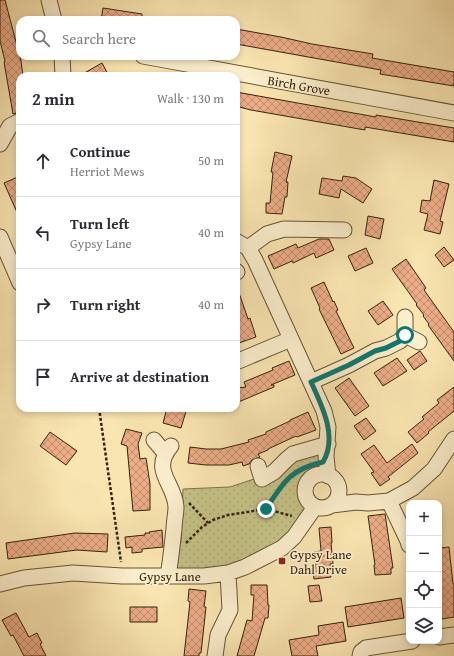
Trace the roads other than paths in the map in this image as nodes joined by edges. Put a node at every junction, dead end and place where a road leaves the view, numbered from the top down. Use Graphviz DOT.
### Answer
graph roads {
  1 [pos="49,0"];
  2 [pos="53,16"];
  3 [pos="62,60"];
  4 [pos="164,60"];
  5 [pos="63,72"];
  6 [pos="229,72"];
  7 [pos="240,74"];
  8 [pos="454,114"];
  9 [pos="16,123"];
  10 [pos="0,144"];
  11 [pos="344,230"];
  12 [pos="0,237"];
  13 [pos="242,244"];
  14 [pos="16,274"];
  15 [pos="405,317"];
  16 [pos="405,335"];
  17 [pos="291,339"];
  18 [pos="419,342"];
  19 [pos="240,360"];
  20 [pos="311,382"];
  21 [pos="454,439"];
  22 [pos="154,440"];
  23 [pos="324,463"];
  24 [pos="258,466"];
  25 [pos="335,499"];
  26 [pos="389,501"];
  27 [pos="315,507"];
  28 [pos="406,537"];
  29 [pos="228,573"];
  30 [pos="168,576"];
  31 [pos="0,584"];
  32 [pos="454,635"];
  33 [pos="442,637"];
  34 [pos="406,642"];
  35 [pos="215,656"];
  36 [pos="360,656"];
  1 -- 2 [label="street"];
  3 -- 5 [label="street"];
  4 -- 6 [label="street, Birch Grove"];
  7 -- 8 [label="street, Birch Grove"];
  9 -- 10 [label="street"];
  11 -- 13 [label="street"];
  12 -- 14 [label="street"];
  13 -- 17 [label="street"];
  15 -- 16 [label="street"];
  16 -- 18 [label="street"];
  16 -- 20 [label="street"];
  17 -- 19 [label="street"];
  17 -- 20 [label="street"];
  20 -- 23 [label="street"];
  21 -- 26 [label="street"];
  22 -- 30 [label="street"];
  23 -- 24 [label="street"];
  23 -- 25 [label="street"];
  23 -- 27 [label="street"];
  25 -- 26 [label="street"];
  25 -- 27 [label="street"];
  26 -- 28 [label="street"];
  27 -- 29 [label="street, Gypsy Lane"];
  29 -- 30 [label="street, Gypsy Lane"];
  29 -- 35 [label="street"];
  30 -- 31 [label="street, Gypsy Lane"];
  32 -- 33 [label="street"];
  34 -- 36 [label="street"];
}
